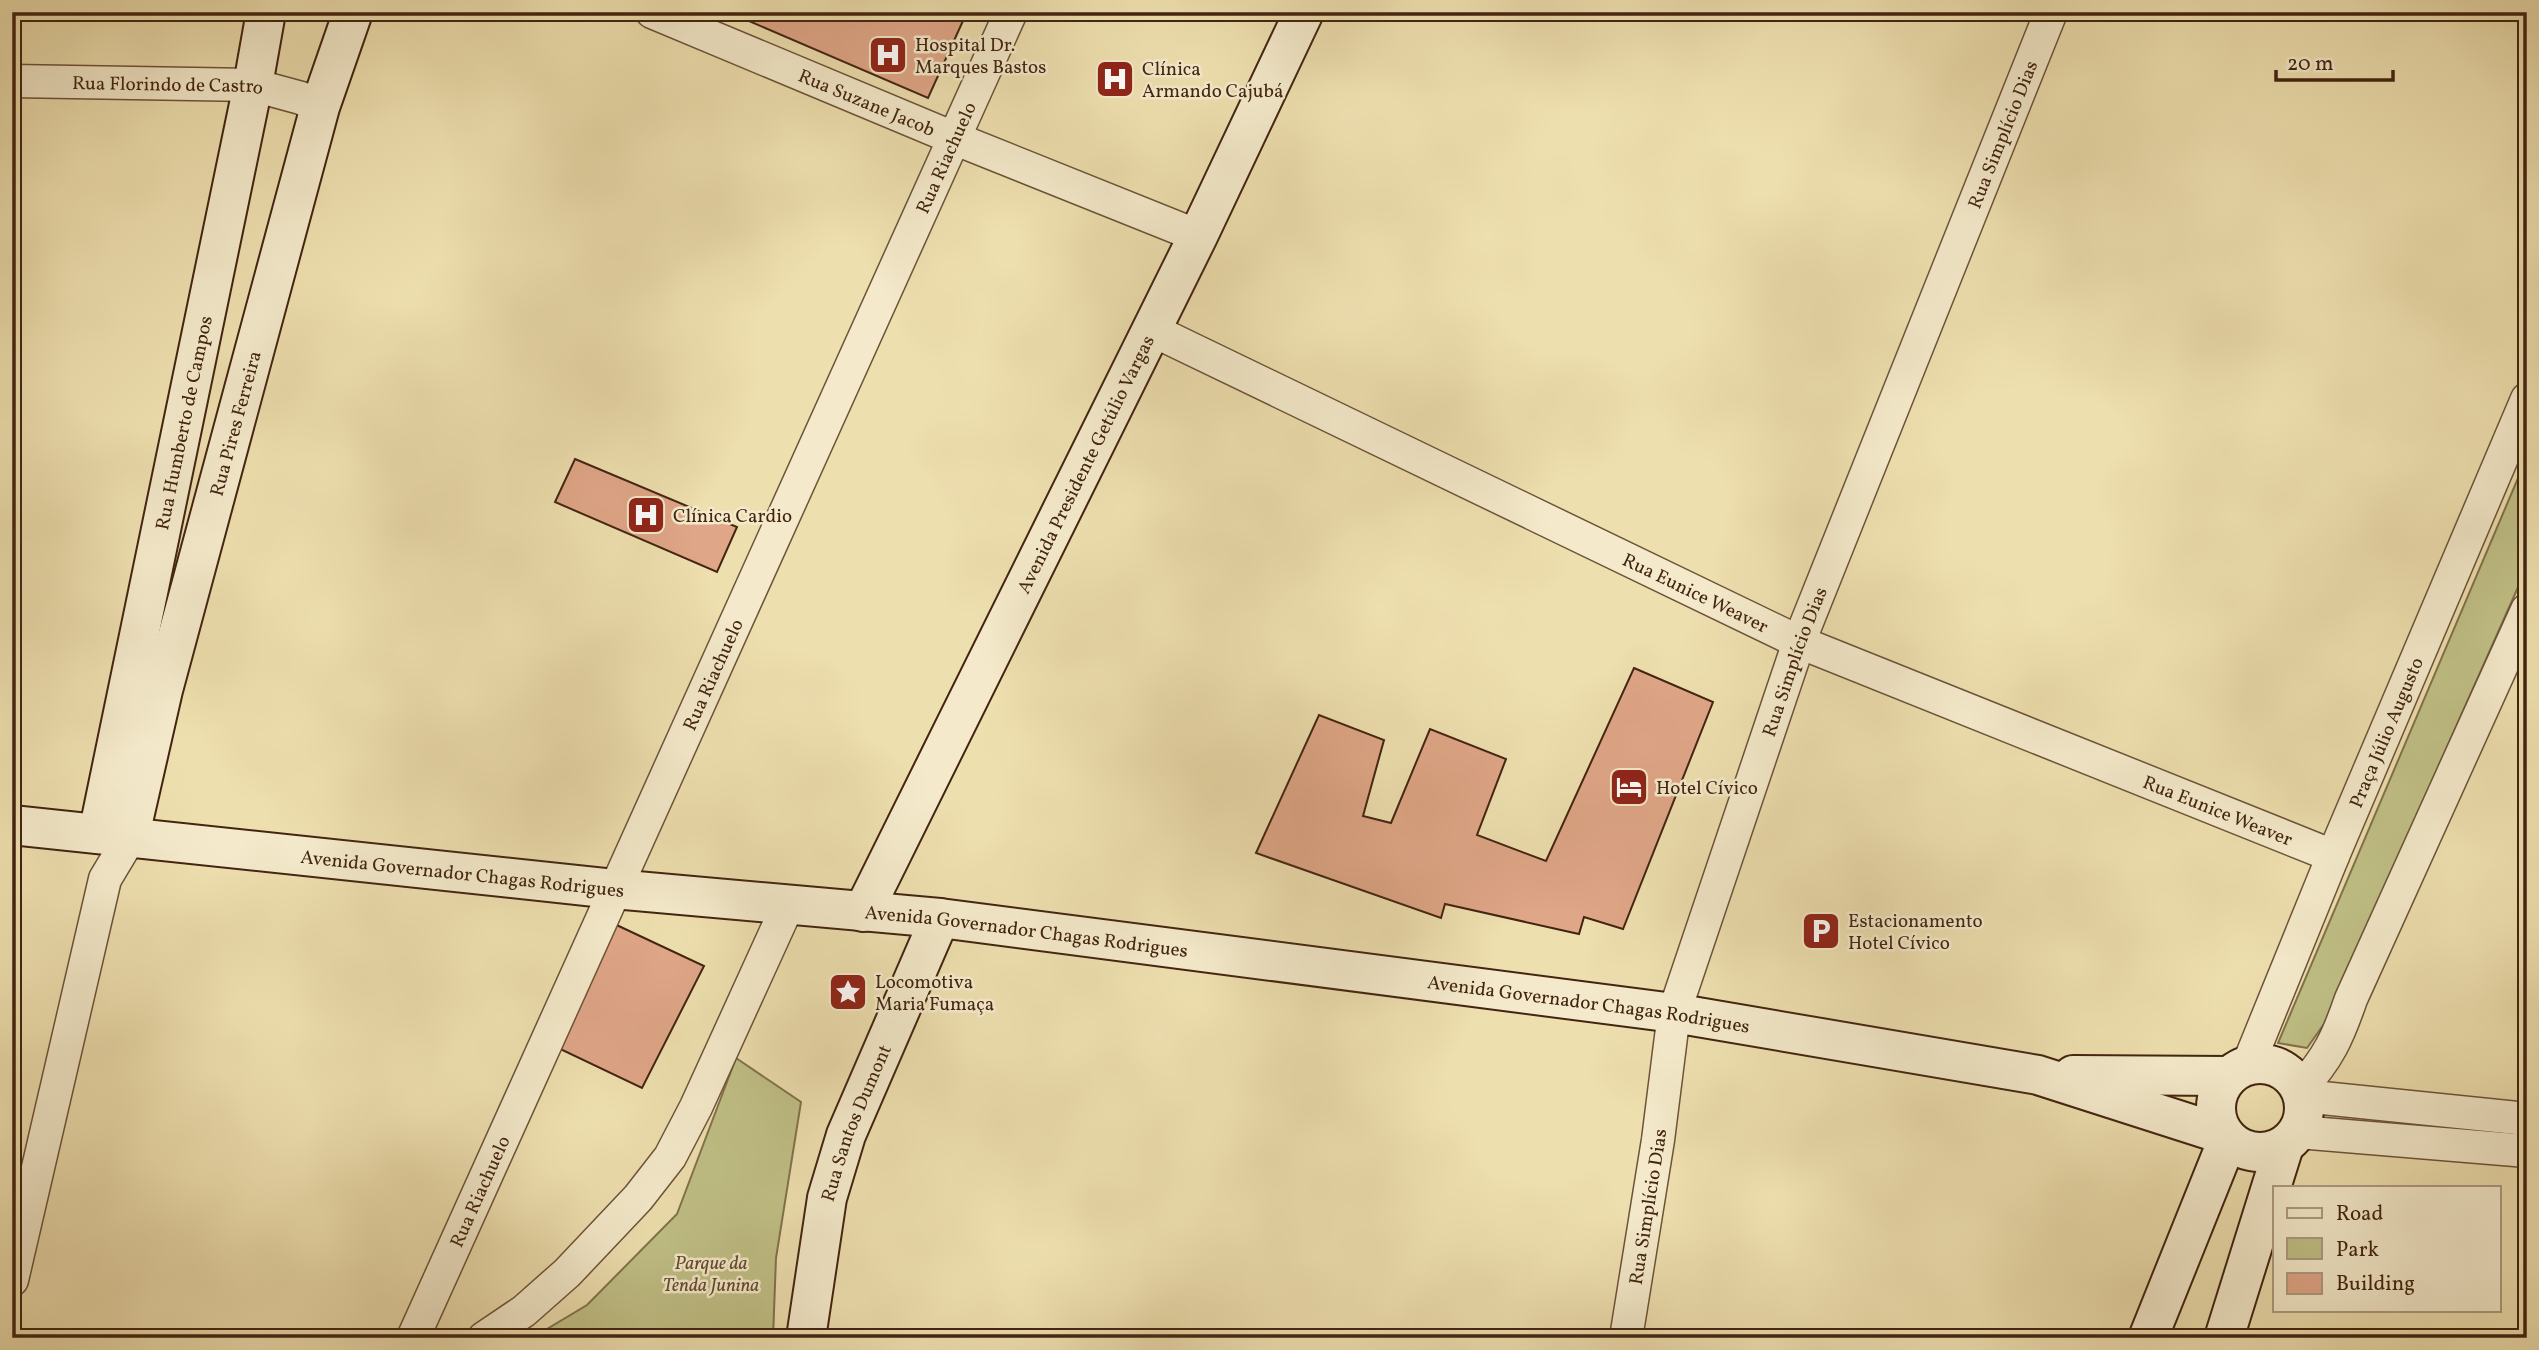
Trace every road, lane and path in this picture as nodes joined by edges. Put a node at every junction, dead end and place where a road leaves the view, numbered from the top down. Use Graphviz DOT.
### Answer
graph roads {
  1 [pos="266,12"];
  2 [pos="353,12"];
  3 [pos="652,12"];
  4 [pos="1011,12"];
  5 [pos="1304,12"];
  6 [pos="2051,12"];
  7 [pos="12,81"];
  8 [pos="254,85"];
  9 [pos="320,107"];
  10 [pos="956,139"];
  11 [pos="1198,236"];
  12 [pos="1150,329"];
  13 [pos="2527,399"];
  14 [pos="2527,610"];
  15 [pos="1800,642"];
  16 [pos="12,825"];
  17 [pos="114,836"];
  18 [pos="2333,856"];
  19 [pos="614,889"];
  20 [pos="788,905"];
  21 [pos="863,912"];
  22 [pos="940,918"];
  23 [pos="1674,1013"];
  24 [pos="2238,1070"];
  25 [pos="2038,1075"];
  26 [pos="2296,1116"];
  27 [pos="2527,1119"];
  28 [pos="2226,1137"];
  29 [pos="2527,1151"];
  30 [pos="2273,1186"];
  31 [pos="2273,1187"];
  32 [pos="12,1280"];
  33 [pos="413,1338"];
  34 [pos="484,1338"];
  35 [pos="806,1338"];
  36 [pos="1626,1338"];
  37 [pos="2148,1338"];
  38 [pos="2224,1338"];
  1 -- 8 [label="street, Rua Humberto de Campos"];
  2 -- 9 [label="street, Rua Pires Ferreira"];
  3 -- 10 [label="street, Rua Suzane Jacob"];
  4 -- 10 [label="street, Rua Riachuelo"];
  5 -- 11 [label="street, Avenida Presidente Getúlio Vargas"];
  6 -- 15 [label="street, Rua Simplício Dias"];
  7 -- 8 [label="street, Rua Florindo de Castro"];
  8 -- 9 [label="street, Rua Florindo de Castro"];
  8 -- 17 [label="street, Rua Humberto de Campos"];
  9 -- 17 [label="street, Rua Pires Ferreira"];
  10 -- 11 [label="street, Rua Suzane Jacob"];
  10 -- 19 [label="street, Rua Riachuelo"];
  11 -- 12 [label="street, Avenida Presidente Getúlio Vargas"];
  12 -- 15 [label="street, Rua Eunice Weaver"];
  12 -- 21 [label="street, Avenida Presidente Getúlio Vargas"];
  13 -- 18 [label="street, Praça Júlio Augusto"];
  14 -- 26 [label="street"];
  15 -- 18 [label="street, Rua Eunice Weaver"];
  15 -- 23 [label="street, Rua Simplício Dias"];
  16 -- 17 [label="street, Avenida Governador Chagas Rodrigues"];
  17 -- 19 [label="street, Avenida Governador Chagas Rodrigues"];
  17 -- 32 [label="street"];
  18 -- 24 [label="street, Praça Júlio Augusto"];
  19 -- 20 [label="street, Avenida Governador Chagas Rodrigues"];
  19 -- 33 [label="street, Rua Riachuelo"];
  20 -- 21 [label="street, Avenida Governador Chagas Rodrigues"];
  20 -- 34 [label="street"];
  21 -- 22 [label="street, Avenida Governador Chagas Rodrigues"];
  22 -- 23 [label="street, Avenida Governador Chagas Rodrigues"];
  22 -- 35 [label="street, Rua Santos Dumont"];
  23 -- 25 [label="street, Avenida Governador Chagas Rodrigues"];
  23 -- 36 [label="street, Rua Simplício Dias"];
  24 -- 25 [label="street, Avenida Governador Chagas Rodrigues"];
  24 -- 26 [label="street"];
  24 -- 28 [label="street"];
  25 -- 28 [label="street, Avenida Governador Chagas Rodrigues"];
  26 -- 27 [label="street"];
  26 -- 28 [label="street"];
  26 -- 29 [label="street"];
  26 -- 30 [label="street"];
  28 -- 37 [label="street"];
  31 -- 38 [label="street"];
}
